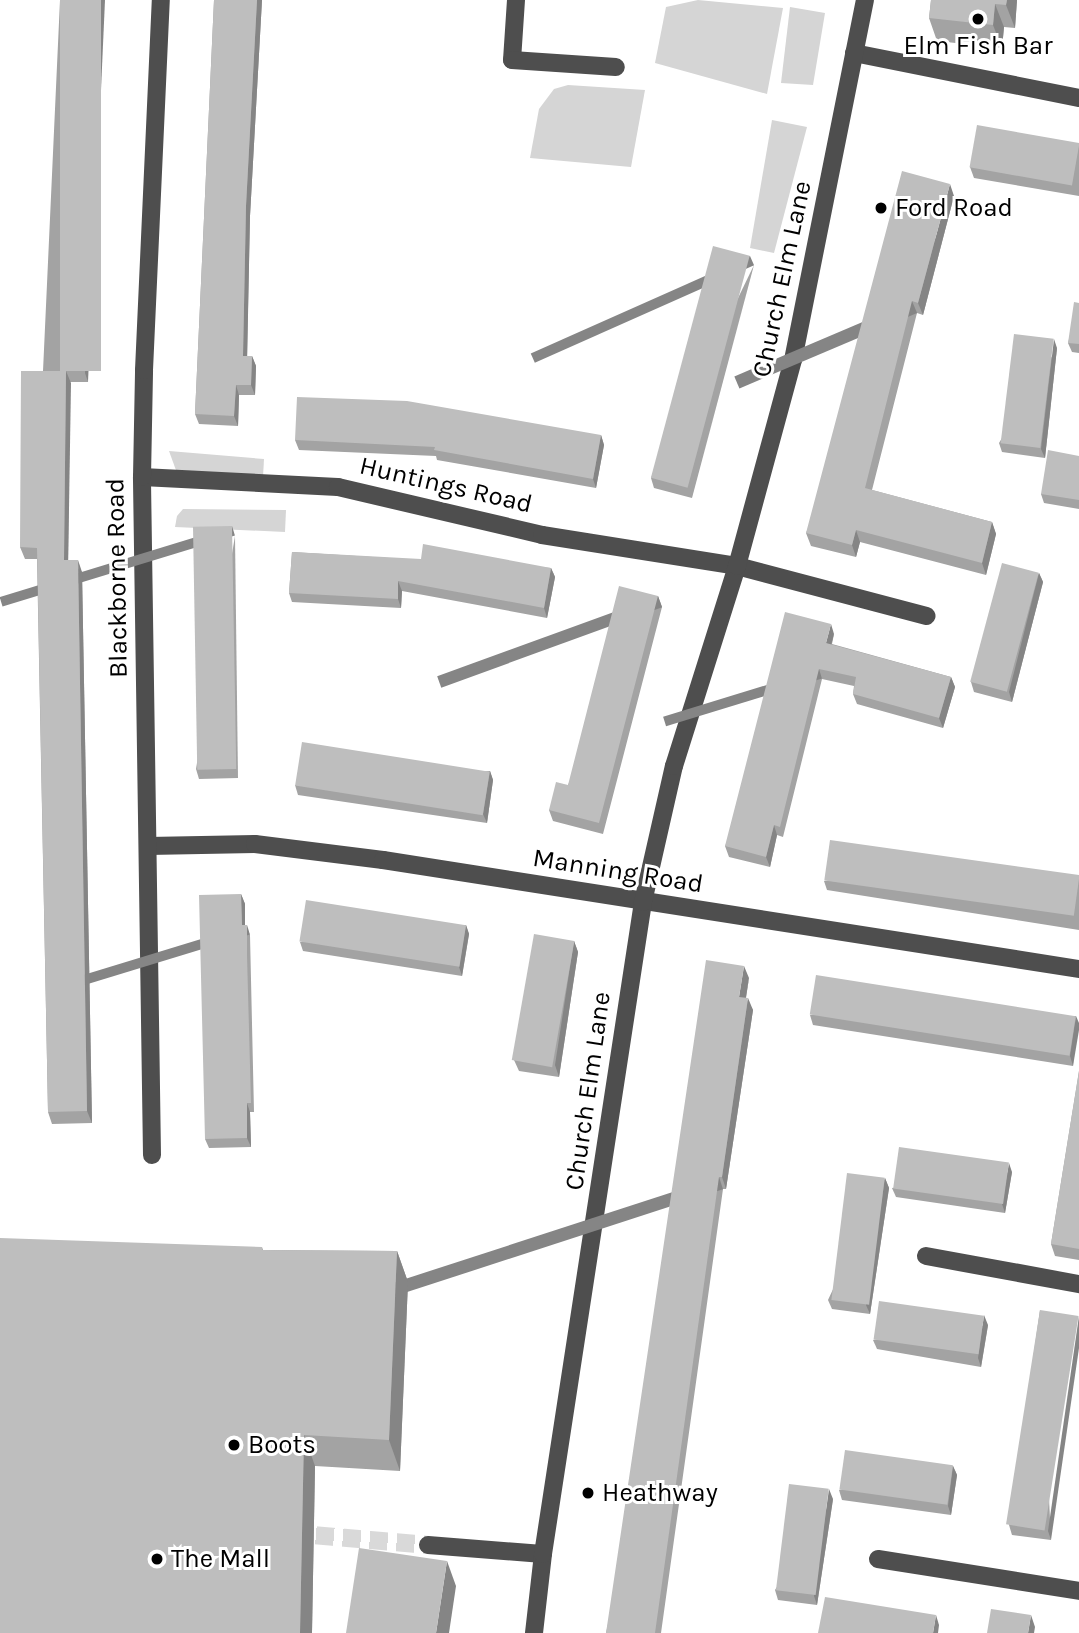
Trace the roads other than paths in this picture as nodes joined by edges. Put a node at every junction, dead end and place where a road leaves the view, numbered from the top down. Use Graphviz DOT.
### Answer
graph roads {
  1 [pos="161,0"];
  2 [pos="516,0"];
  3 [pos="864,0"];
  4 [pos="854,53"];
  5 [pos="616,67"];
  6 [pos="1079,98"];
  7 [pos="142,477"];
  8 [pos="737,566"];
  9 [pos="926,616"];
  10 [pos="148,846"];
  11 [pos="643,902"];
  12 [pos="1079,969"];
  13 [pos="152,1155"];
  14 [pos="926,1256"];
  15 [pos="1079,1284"];
  16 [pos="428,1545"];
  17 [pos="543,1554"];
  18 [pos="878,1559"];
  19 [pos="1079,1591"];
  20 [pos="534,1633"];
  1 -- 7 [label="street, Blackborne Road"];
  2 -- 5 [label="street"];
  3 -- 4 [label="street, Church Elm Lane"];
  4 -- 6 [label="street"];
  4 -- 8 [label="street, Church Elm Lane"];
  7 -- 8 [label="street, Huntings Road"];
  7 -- 10 [label="street, Blackborne Road"];
  8 -- 9 [label="street"];
  8 -- 11 [label="street, Church Elm Lane"];
  10 -- 11 [label="street, Manning Road"];
  10 -- 13 [label="street, Blackborne Road"];
  11 -- 12 [label="street, Manning Road"];
  11 -- 17 [label="street, Church Elm Lane"];
  14 -- 15 [label="street"];
  16 -- 17 [label="street"];
  17 -- 20 [label="street, Church Elm Lane"];
  18 -- 19 [label="street"];
}
